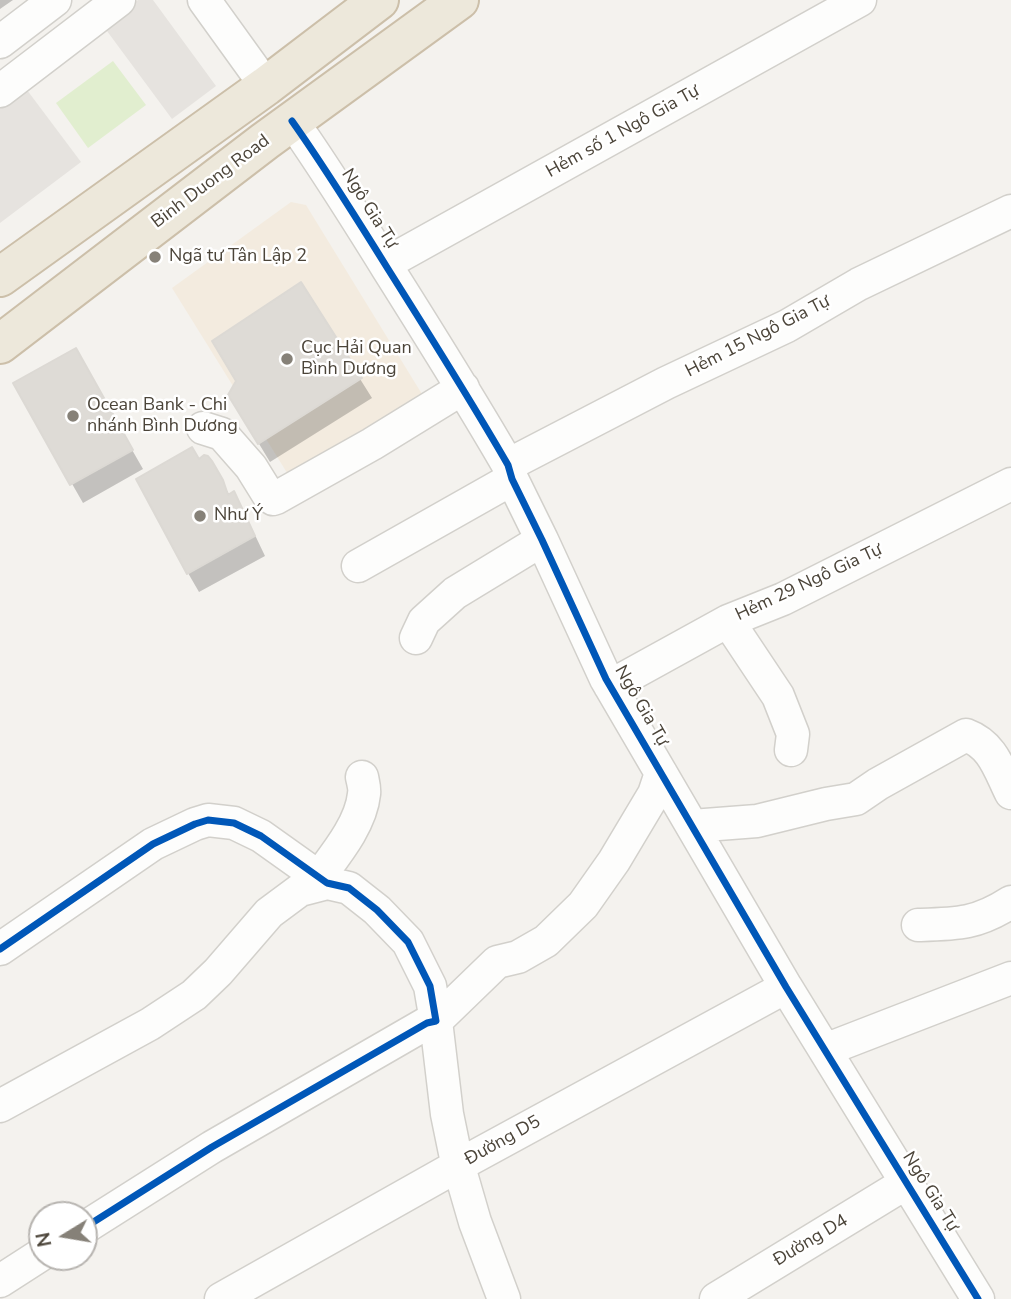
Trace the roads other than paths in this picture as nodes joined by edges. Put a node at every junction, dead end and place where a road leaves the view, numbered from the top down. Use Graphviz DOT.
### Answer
graph roads {
  1 [pos="119,0"];
  2 [pos="204,0"];
  3 [pos="379,0"];
  4 [pos="459,0"];
  5 [pos="860,0"];
  6 [pos="43,9"];
  7 [pos="0,43"];
  8 [pos="55,48"];
  9 [pos="266,86"];
  10 [pos="0,91"];
  11 [pos="292,121"];
  12 [pos="1011,211"];
  13 [pos="385,264"];
  14 [pos="0,277"];
  15 [pos="0,344"];
  16 [pos="463,388"];
  17 [pos="203,428"];
  18 [pos="510,472"];
  19 [pos="1011,484"];
  20 [pos="542,540"];
  21 [pos="358,566"];
  22 [pos="728,621"];
  23 [pos="416,638"];
  24 [pos="610,686"];
  25 [pos="791,750"];
  26 [pos="661,773"];
  27 [pos="362,777"];
  28 [pos="1011,793"];
  29 [pos="692,826"];
  30 [pos="323,880"];
  31 [pos="1011,902"];
  32 [pos="918,925"];
  33 [pos="0,949"];
  34 [pos="1011,978"];
  35 [pos="786,986"];
  36 [pos="436,1021"];
  37 [pos="825,1050"];
  38 [pos="0,1106"];
  39 [pos="459,1164"];
  40 [pos="906,1183"];
  41 [pos="98,1219"];
  42 [pos="28,1263"];
  43 [pos="0,1281"];
  44 [pos="221,1299"];
  45 [pos="504,1299"];
  46 [pos="716,1299"];
  47 [pos="978,1299"];
  1 -- 8 [label="street"];
  2 -- 9 [label="street"];
  3 -- 9 [label="highway"];
  4 -- 11 [label="highway, Binh Duong Road"];
  5 -- 13 [label="street, Hẻm số 1 Ngô Gia Tự"];
  6 -- 7 [label="street"];
  6 -- 8 [label="street"];
  8 -- 10 [label="street"];
  9 -- 11 [label="highway"];
  9 -- 14 [label="highway"];
  11 -- 13 [label="street, Ngô Gia Tự"];
  11 -- 15 [label="highway, Binh Duong Road"];
  12 -- 18 [label="street, Hẻm 15 Ngô Gia Tự"];
  13 -- 16 [label="street, Ngô Gia Tự"];
  16 -- 17 [label="street"];
  16 -- 18 [label="street, Ngô Gia Tự"];
  18 -- 20 [label="street, Ngô Gia Tự"];
  18 -- 21 [label="street, Hẻm 15 Ngô Gia Tự"];
  19 -- 22 [label="street, Hẻm 29 Ngô Gia Tự"];
  20 -- 23 [label="street"];
  20 -- 24 [label="street, Ngô Gia Tự"];
  22 -- 24 [label="street, Hẻm 29 Ngô Gia Tự"];
  22 -- 25 [label="street"];
  24 -- 26 [label="street, Ngô Gia Tự"];
  26 -- 29 [label="street, Ngô Gia Tự"];
  26 -- 36 [label="street"];
  27 -- 30 [label="street"];
  28 -- 29 [label="street"];
  29 -- 35 [label="street, Ngô Gia Tự"];
  30 -- 33 [label="street"];
  30 -- 36 [label="street"];
  30 -- 38 [label="street"];
  31 -- 32 [label="street"];
  34 -- 37 [label="street"];
  35 -- 37 [label="street, Ngô Gia Tự"];
  35 -- 39 [label="street, Đường D5"];
  36 -- 39 [label="street"];
  36 -- 41 [label="street"];
  37 -- 40 [label="street, Ngô Gia Tự"];
  39 -- 44 [label="street, Đường D5"];
  39 -- 45 [label="street"];
  40 -- 46 [label="street, Đường D4"];
  40 -- 47 [label="street, Ngô Gia Tự"];
  42 -- 43 [label="street"];
}
